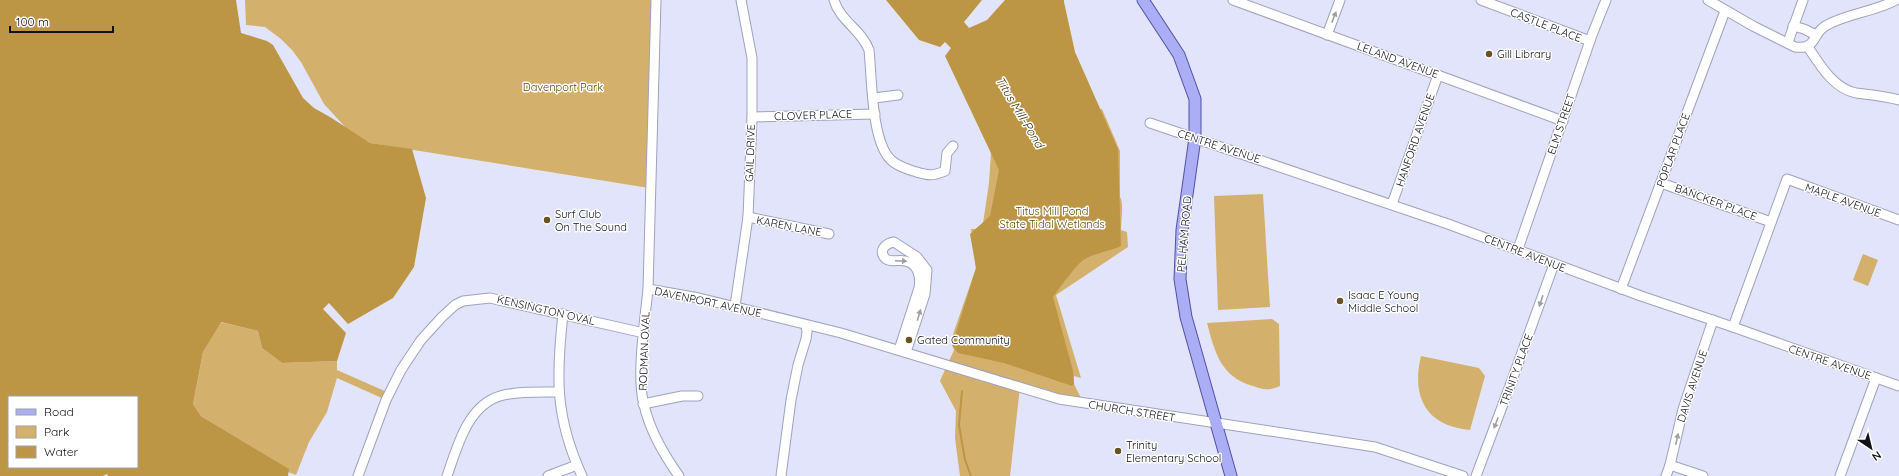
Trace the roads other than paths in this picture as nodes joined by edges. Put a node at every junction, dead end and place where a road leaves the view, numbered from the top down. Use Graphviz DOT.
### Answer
graph roads {
  1 [pos="656,0"];
  2 [pos="742,0"];
  3 [pos="834,0"];
  4 [pos="1143,0"];
  5 [pos="1233,0"];
  6 [pos="1340,0"];
  7 [pos="1481,0"];
  8 [pos="1606,0"];
  9 [pos="1708,0"];
  10 [pos="1803,0"];
  11 [pos="1896,0"];
  12 [pos="1725,10"];
  13 [pos="1793,26"];
  14 [pos="1327,34"];
  15 [pos="1816,35"];
  16 [pos="1590,42"];
  17 [pos="1788,42"];
  18 [pos="1808,47"];
  19 [pos="1438,75"];
  20 [pos="898,95"];
  21 [pos="874,98"];
  22 [pos="1899,100"];
  23 [pos="875,114"];
  24 [pos="752,117"];
  25 [pos="1563,121"];
  26 [pos="1150,124"];
  27 [pos="1195,138"];
  28 [pos="953,146"];
  29 [pos="1661,183"];
  30 [pos="1392,204"];
  31 [pos="748,217"];
  32 [pos="1899,220"];
  33 [pos="1771,222"];
  34 [pos="829,234"];
  35 [pos="1518,249"];
  36 [pos="1554,264"];
  37 [pos="648,289"];
  38 [pos="1621,289"];
  39 [pos="735,306"];
  40 [pos="563,314"];
  41 [pos="1713,320"];
  42 [pos="806,325"];
  43 [pos="1733,327"];
  44 [pos="644,333"];
  45 [pos="903,351"];
  46 [pos="1876,378"];
  47 [pos="1899,386"];
  48 [pos="558,392"];
  49 [pos="698,396"];
  50 [pos="643,404"];
  51 [pos="1216,424"];
  52 [pos="577,465"];
  53 [pos="1670,465"];
  54 [pos="358,476"];
  55 [pos="447,476"];
  56 [pos="548,476"];
  57 [pos="582,476"];
  58 [pos="679,476"];
  59 [pos="781,476"];
  60 [pos="1231,476"];
  61 [pos="1463,476"];
  62 [pos="1476,476"];
  63 [pos="1666,476"];
  64 [pos="1703,476"];
  65 [pos="1840,476"];
  1 -- 37 [label="street, DAVENPORT AVENUE"];
  2 -- 24 [label="street, GAIL DRIVE"];
  3 -- 21 [label="street"];
  4 -- 27 [label="main road, PELHAM ROAD"];
  5 -- 14 [label="street, LELAND AVENUE"];
  14 -- 6 [label="street, one-way"];
  7 -- 16 [label="street, CASTLE PLACE"];
  8 -- 16 [label="street, ELM STREET"];
  9 -- 12 [label="street"];
  10 -- 13 [label="street"];
  11 -- 15 [label="street"];
  12 -- 17 [label="street"];
  12 -- 29 [label="street, POPLAR PLACE"];
  13 -- 15 [label="street"];
  13 -- 17 [label="street"];
  14 -- 19 [label="street, LELAND AVENUE"];
  15 -- 18 [label="street"];
  16 -- 25 [label="street, ELM STREET"];
  17 -- 18 [label="street"];
  18 -- 22 [label="street"];
  19 -- 25 [label="street, LELAND AVENUE"];
  19 -- 30 [label="street, HANFORD AVENUE"];
  20 -- 21 [label="street"];
  21 -- 23 [label="street"];
  23 -- 24 [label="street, CLOVER PLACE"];
  23 -- 28 [label="street"];
  24 -- 31 [label="street, GAIL DRIVE"];
  25 -- 35 [label="street, ELM STREET"];
  26 -- 27 [label="street, CENTRE AVENUE"];
  27 -- 30 [label="street, CENTRE AVENUE"];
  27 -- 51 [label="main road, PELHAM ROAD"];
  29 -- 33 [label="street, BANCKER PLACE"];
  29 -- 38 [label="street, POPLAR PLACE"];
  30 -- 35 [label="street, CENTRE AVENUE"];
  31 -- 34 [label="street, KAREN LANE"];
  31 -- 39 [label="street, GAIL DRIVE"];
  32 -- 33 [label="street, MAPLE AVENUE"];
  33 -- 43 [label="street"];
  35 -- 36 [label="street, CENTRE AVENUE"];
  36 -- 38 [label="street, CENTRE AVENUE"];
  36 -- 62 [label="street, TRINITY PLACE, one-way"];
  37 -- 39 [label="street, DAVENPORT AVENUE"];
  37 -- 44 [label="street, RODMAN OVAL"];
  38 -- 41 [label="street, CENTRE AVENUE"];
  39 -- 42 [label="street, DAVENPORT AVENUE"];
  40 -- 44 [label="street, KENSINGTON OVAL"];
  40 -- 48 [label="street"];
  40 -- 54 [label="street, KENSINGTON OVAL"];
  41 -- 43 [label="street, CENTRE AVENUE"];
  53 -- 41 [label="street, DAVIS AVENUE, one-way"];
  42 -- 45 [label="street, CHURCH STREET"];
  42 -- 59 [label="street"];
  43 -- 46 [label="street, CENTRE AVENUE"];
  44 -- 50 [label="street, RODMAN OVAL"];
  45 -- 45 [label="street, one-way"];
  45 -- 51 [label="street, CHURCH STREET"];
  46 -- 47 [label="street, CENTRE AVENUE"];
  46 -- 65 [label="street"];
  48 -- 52 [label="street"];
  48 -- 55 [label="street"];
  49 -- 50 [label="street"];
  50 -- 58 [label="street, RODMAN OVAL"];
  51 -- 60 [label="main road, PELHAM ROAD"];
  51 -- 61 [label="street, CHURCH STREET"];
  52 -- 56 [label="street"];
  52 -- 57 [label="street"];
  53 -- 63 [label="street, DAVIS AVENUE"];
  53 -- 64 [label="street"];
}
